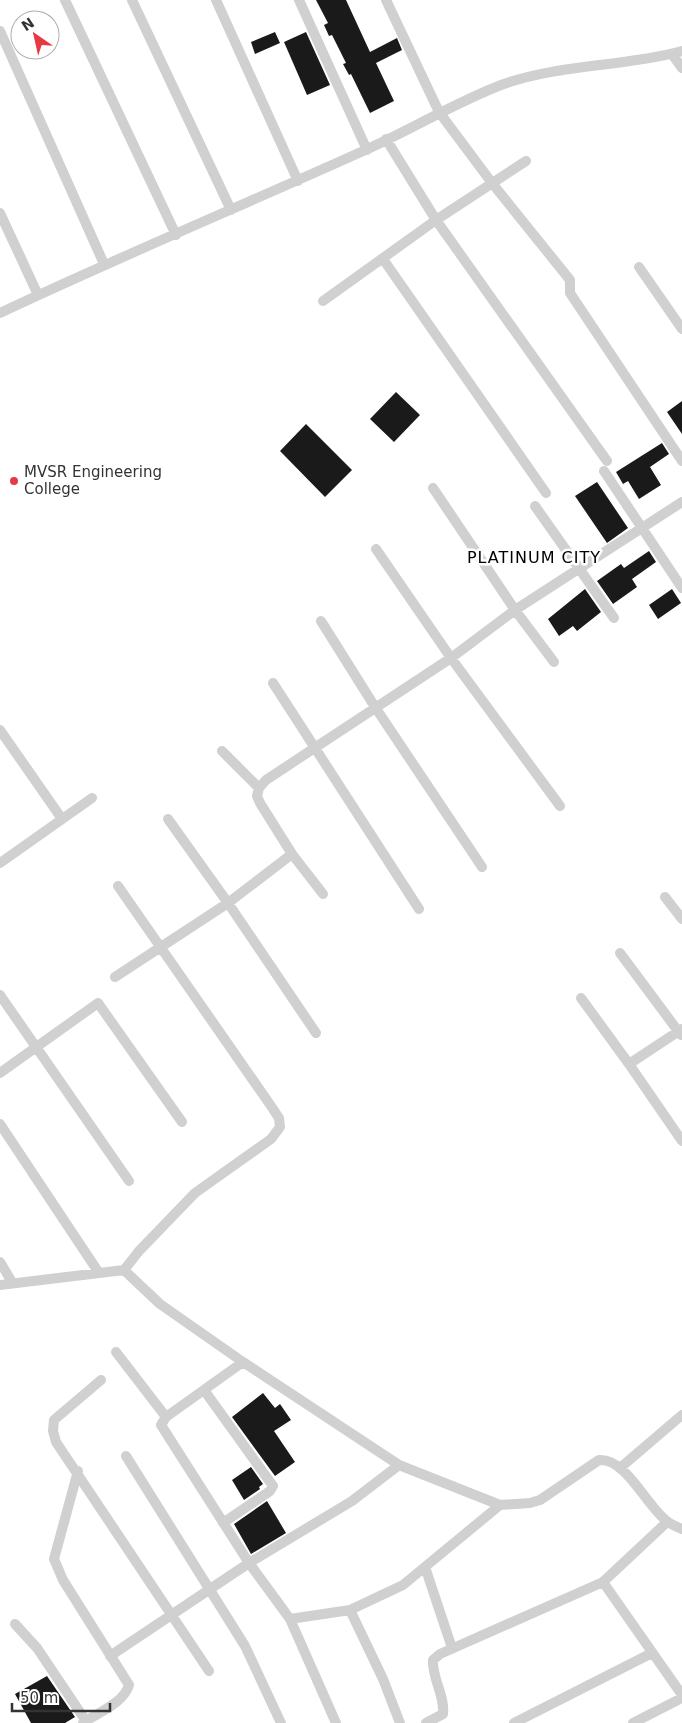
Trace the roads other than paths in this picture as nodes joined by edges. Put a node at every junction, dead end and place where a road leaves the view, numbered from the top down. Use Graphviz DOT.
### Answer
graph roads {
  1 [pos="65,0"];
  2 [pos="132,0"];
  3 [pos="216,0"];
  4 [pos="299,0"];
  5 [pos="386,0"];
  6 [pos="0,31"];
  7 [pos="677,52"];
  8 [pos="682,68"];
  9 [pos="439,112"];
  10 [pos="386,140"];
  11 [pos="367,150"];
  12 [pos="526,162"];
  13 [pos="298,180"];
  14 [pos="492,183"];
  15 [pos="231,210"];
  16 [pos="0,214"];
  17 [pos="436,220"];
  18 [pos="176,235"];
  19 [pos="383,260"];
  20 [pos="104,264"];
  21 [pos="639,267"];
  22 [pos="38,295"];
  23 [pos="323,301"];
  24 [pos="0,313"];
  25 [pos="682,329"];
  26 [pos="682,462"];
  27 [pos="434,488"];
  28 [pos="546,492"];
  29 [pos="682,502"];
  30 [pos="535,506"];
  31 [pos="643,529"];
  32 [pos="376,550"];
  33 [pos="579,568"];
  34 [pos="682,588"];
  35 [pos="515,610"];
  36 [pos="614,618"];
  37 [pos="321,621"];
  38 [pos="451,658"];
  39 [pos="554,662"];
  40 [pos="273,683"];
  41 [pos="375,707"];
  42 [pos="0,730"];
  43 [pos="316,748"];
  44 [pos="222,751"];
  45 [pos="259,788"];
  46 [pos="92,798"];
  47 [pos="560,806"];
  48 [pos="62,819"];
  49 [pos="168,819"];
  50 [pos="292,854"];
  51 [pos="0,863"];
  52 [pos="482,866"];
  53 [pos="118,886"];
  54 [pos="324,894"];
  55 [pos="665,897"];
  56 [pos="228,903"];
  57 [pos="418,909"];
  58 [pos="682,919"];
  59 [pos="160,947"];
  60 [pos="620,953"];
  61 [pos="115,977"];
  62 [pos="0,995"];
  63 [pos="581,998"];
  64 [pos="681,1032"];
  65 [pos="316,1033"];
  66 [pos="36,1048"];
  67 [pos="629,1064"];
  68 [pos="0,1073"];
  69 [pos="182,1122"];
  70 [pos="0,1124"];
  71 [pos="682,1141"];
  72 [pos="129,1182"];
  73 [pos="0,1262"];
  74 [pos="124,1270"];
  75 [pos="99,1273"];
  76 [pos="12,1282"];
  77 [pos="0,1285"];
  78 [pos="116,1352"];
  79 [pos="243,1362"];
  80 [pos="101,1380"];
  81 [pos="204,1390"];
  82 [pos="682,1415"];
  83 [pos="166,1417"];
  84 [pos="126,1456"];
  85 [pos="399,1465"];
  86 [pos="620,1468"];
  87 [pos="78,1471"];
  88 [pos="500,1505"];
  89 [pos="667,1522"];
  90 [pos="223,1524"];
  91 [pos="682,1530"];
  92 [pos="249,1563"];
  93 [pos="425,1567"];
  94 [pos="602,1582"];
  95 [pos="209,1589"];
  96 [pos="350,1610"];
  97 [pos="170,1615"];
  98 [pos="290,1620"];
  99 [pos="15,1624"];
  100 [pos="452,1648"];
  101 [pos="652,1653"];
  102 [pos="110,1656"];
  103 [pos="209,1671"];
  104 [pos="682,1697"];
  105 [pos="84,1722"];
  106 [pos="281,1723"];
  107 [pos="336,1723"];
  108 [pos="400,1723"];
  109 [pos="426,1723"];
  110 [pos="514,1723"];
  111 [pos="633,1723"];
  1 -- 18 [label="street"];
  2 -- 15 [label="street"];
  3 -- 13 [label="street"];
  4 -- 11 [label="street"];
  5 -- 9 [label="street"];
  6 -- 20 [label="street"];
  7 -- 8 [label="street"];
  7 -- 9 [label="street"];
  9 -- 10 [label="street"];
  9 -- 14 [label="street"];
  10 -- 11 [label="street"];
  10 -- 17 [label="street"];
  11 -- 13 [label="street"];
  12 -- 14 [label="street"];
  13 -- 15 [label="street"];
  14 -- 17 [label="street"];
  14 -- 26 [label="street"];
  15 -- 18 [label="street"];
  16 -- 22 [label="street"];
  17 -- 19 [label="street"];
  17 -- 31 [label="street"];
  18 -- 20 [label="street"];
  19 -- 23 [label="street"];
  19 -- 28 [label="street"];
  20 -- 22 [label="street"];
  21 -- 25 [label="street"];
  22 -- 24 [label="street"];
  27 -- 35 [label="street"];
  29 -- 31 [label="street"];
  30 -- 33 [label="street"];
  31 -- 33 [label="street"];
  31 -- 34 [label="street"];
  32 -- 38 [label="street"];
  33 -- 35 [label="street"];
  33 -- 36 [label="street"];
  35 -- 38 [label="street"];
  35 -- 39 [label="street"];
  37 -- 41 [label="street"];
  38 -- 41 [label="street"];
  38 -- 47 [label="street"];
  40 -- 43 [label="street"];
  41 -- 43 [label="street"];
  41 -- 52 [label="street"];
  42 -- 48 [label="street"];
  43 -- 45 [label="street"];
  43 -- 57 [label="street"];
  44 -- 45 [label="street"];
  45 -- 50 [label="street"];
  46 -- 48 [label="street"];
  48 -- 51 [label="street"];
  49 -- 56 [label="street"];
  50 -- 54 [label="street"];
  50 -- 56 [label="street"];
  53 -- 59 [label="street"];
  55 -- 58 [label="street"];
  56 -- 59 [label="street"];
  56 -- 65 [label="street"];
  59 -- 61 [label="street"];
  59 -- 74 [label="street"];
  60 -- 64 [label="street"];
  62 -- 66 [label="street"];
  63 -- 67 [label="street"];
  64 -- 67 [label="street"];
  66 -- 68 [label="street"];
  66 -- 69 [label="street"];
  66 -- 72 [label="street"];
  67 -- 71 [label="street"];
  70 -- 75 [label="street"];
  73 -- 76 [label="street"];
  74 -- 75 [label="street"];
  74 -- 79 [label="street"];
  75 -- 76 [label="street"];
  76 -- 77 [label="street"];
  78 -- 83 [label="street"];
  79 -- 81 [label="street"];
  79 -- 85 [label="street"];
  80 -- 87 [label="street"];
  81 -- 83 [label="street"];
  81 -- 90 [label="street"];
  82 -- 86 [label="street"];
  83 -- 90 [label="street"];
  84 -- 95 [label="street"];
  85 -- 88 [label="street"];
  85 -- 92 [label="street"];
  86 -- 88 [label="street"];
  86 -- 89 [label="street"];
  87 -- 97 [label="street"];
  87 -- 102 [label="street"];
  88 -- 93 [label="street"];
  89 -- 91 [label="street"];
  89 -- 94 [label="street"];
  90 -- 92 [label="street"];
  92 -- 95 [label="street"];
  92 -- 98 [label="street"];
  93 -- 96 [label="street"];
  93 -- 100 [label="street"];
  94 -- 100 [label="street"];
  94 -- 101 [label="street"];
  95 -- 97 [label="street"];
  95 -- 106 [label="street"];
  96 -- 98 [label="street"];
  96 -- 108 [label="street"];
  97 -- 102 [label="street"];
  97 -- 103 [label="street"];
  98 -- 107 [label="street"];
  99 -- 105 [label="street"];
  100 -- 109 [label="street"];
  101 -- 104 [label="street"];
  101 -- 110 [label="street"];
  102 -- 105 [label="street"];
  104 -- 111 [label="street"];
}
